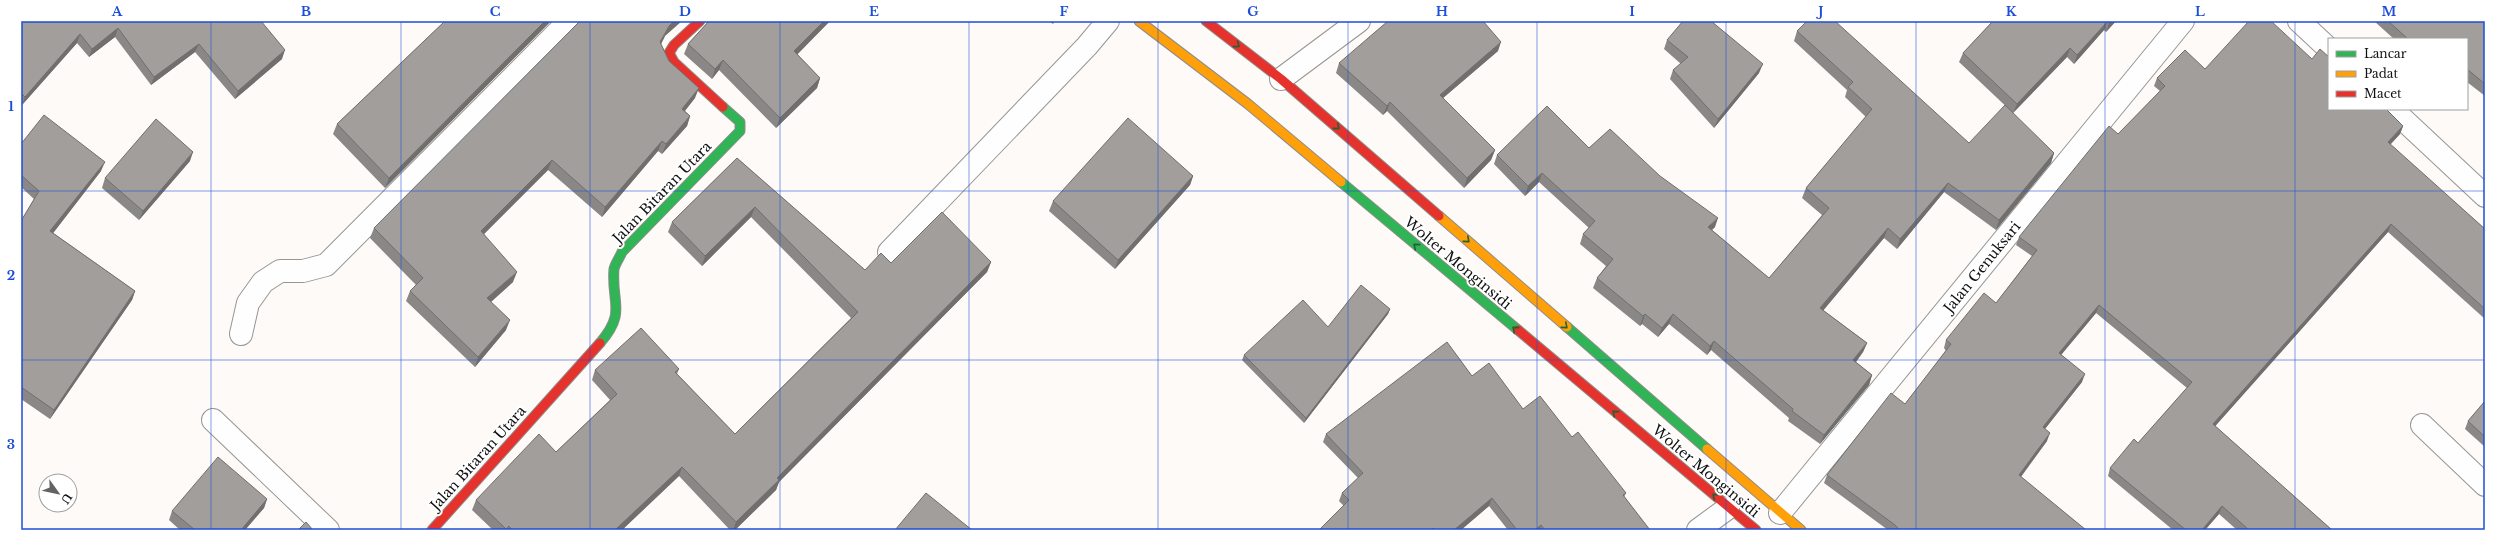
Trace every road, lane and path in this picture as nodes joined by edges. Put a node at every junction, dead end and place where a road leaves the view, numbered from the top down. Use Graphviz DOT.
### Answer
graph roads {
  1 [pos="569,21"];
  2 [pos="700,21"];
  3 [pos="1139,21"];
  4 [pos="1206,21"];
  5 [pos="1359,21"];
  6 [pos="2183,21"];
  7 [pos="2299,21"];
  8 [pos="1108,22"];
  9 [pos="2328,48"];
  10 [pos="1281,79"];
  11 [pos="2393,110"];
  12 [pos="2485,196"];
  13 [pos="889,252"];
  14 [pos="241,334"];
  15 [pos="213,420"];
  16 [pos="2422,425"];
  17 [pos="2485,485"];
  18 [pos="1728,508"];
  19 [pos="1780,513"];
  20 [pos="438,528"];
  21 [pos="328,530"];
  22 [pos="1698,530"];
  23 [pos="1756,530"];
  24 [pos="1801,530"];
  1 -- 14 [label="street"];
  2 -- 20 [label="main road, Jalan Bitaran Utara"];
  18 -- 3 [label="main road, Wolter Monginsidi, one-way"];
  4 -- 10 [label="main road, Wolter Monginsidi, one-way"];
  5 -- 10 [label="street"];
  6 -- 19 [label="street, Jalan Genuksari"];
  7 -- 9 [label="street"];
  8 -- 13 [label="street"];
  10 -- 19 [label="main road, Wolter Monginsidi, one-way"];
  11 -- 12 [label="street"];
  15 -- 21 [label="street"];
  16 -- 17 [label="street"];
  18 -- 22 [label="street"];
  18 -- 23 [label="main road, Wolter Monginsidi"];
  19 -- 24 [label="main road, Wolter Monginsidi"];
}
